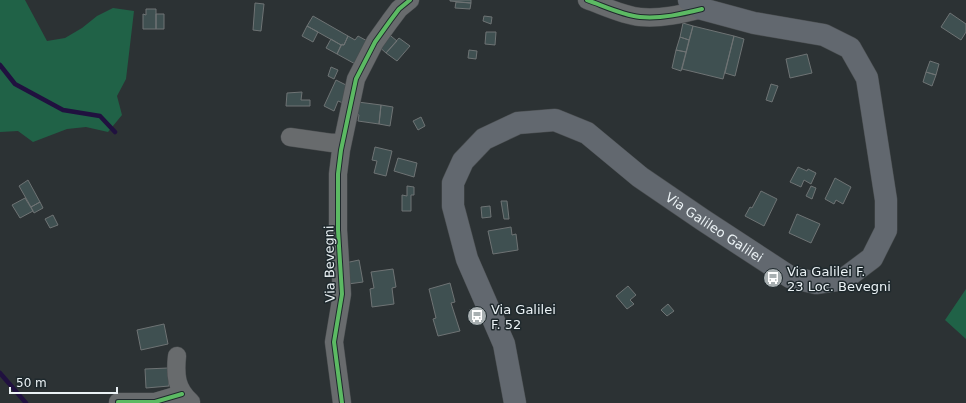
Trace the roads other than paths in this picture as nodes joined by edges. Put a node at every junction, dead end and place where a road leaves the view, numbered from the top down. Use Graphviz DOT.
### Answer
graph roads {
  1 [pos="410,0"];
  2 [pos="587,0"];
  3 [pos="695,5"];
  4 [pos="290,137"];
  5 [pos="342,142"];
  6 [pos="177,356"];
  7 [pos="187,399"];
  8 [pos="118,402"];
  9 [pos="342,403"];
  10 [pos="515,403"];
  1 -- 5 [label="street, Via Bevegni"];
  2 -- 3 [label="street"];
  3 -- 10 [label="main road, Via Galileo Galilei"];
  4 -- 5 [label="street"];
  5 -- 9 [label="street, Via Bevegni"];
  6 -- 7 [label="street"];
  7 -- 8 [label="street"];
}
